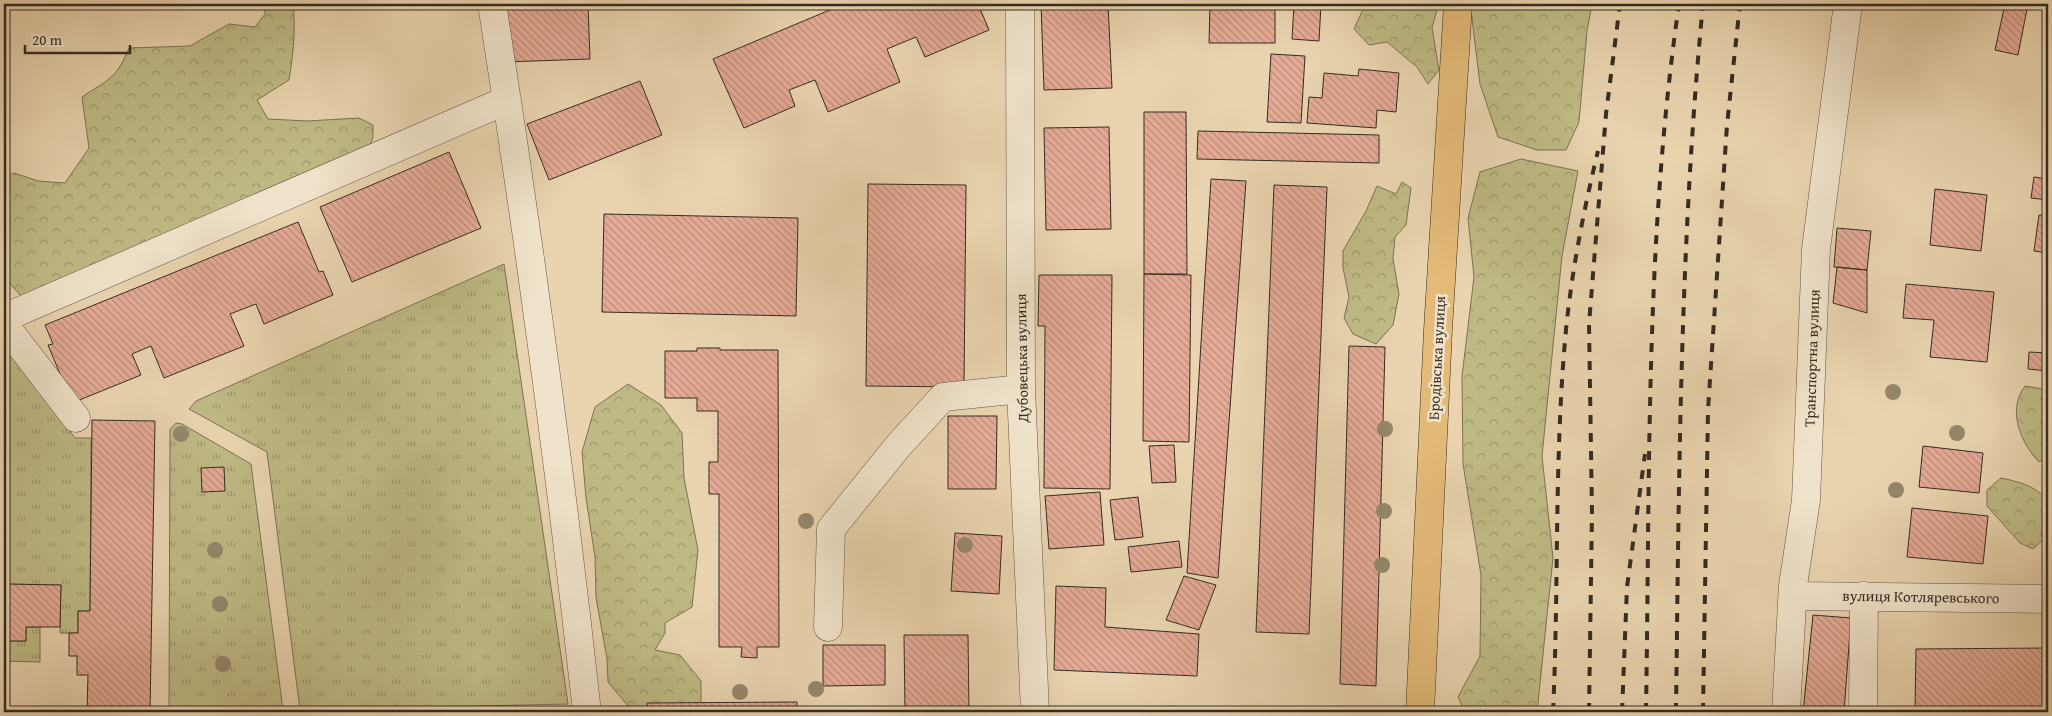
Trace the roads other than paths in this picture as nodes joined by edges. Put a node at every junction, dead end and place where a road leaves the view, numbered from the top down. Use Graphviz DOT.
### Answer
graph roads {
  1 [pos="492,4"];
  2 [pos="1020,4"];
  3 [pos="1458,4"];
  4 [pos="1848,4"];
  5 [pos="507,100"];
  6 [pos="4,318"];
  7 [pos="4,324"];
  8 [pos="1021,389"];
  9 [pos="76,418"];
  10 [pos="1793,596"];
  11 [pos="1864,596"];
  12 [pos="2048,598"];
  13 [pos="828,627"];
  14 [pos="587,712"];
  15 [pos="1035,712"];
  16 [pos="1420,712"];
  17 [pos="1786,712"];
  18 [pos="1863,712"];
  1 -- 5 [label="street"];
  2 -- 8 [label="street, Дубовецька вулиця"];
  3 -- 16 [label="main road, Бродівська вулиця"];
  4 -- 10 [label="street, Транспортна вулиця"];
  5 -- 6 [label="street"];
  5 -- 14 [label="street"];
  7 -- 9 [label="street"];
  8 -- 13 [label="street"];
  8 -- 15 [label="street, Дубовецька вулиця"];
  10 -- 11 [label="street, вулиця Котляревського"];
  10 -- 17 [label="street, Транспортна вулиця"];
  11 -- 12 [label="street, вулиця Котляревського"];
  11 -- 18 [label="street"];
}
